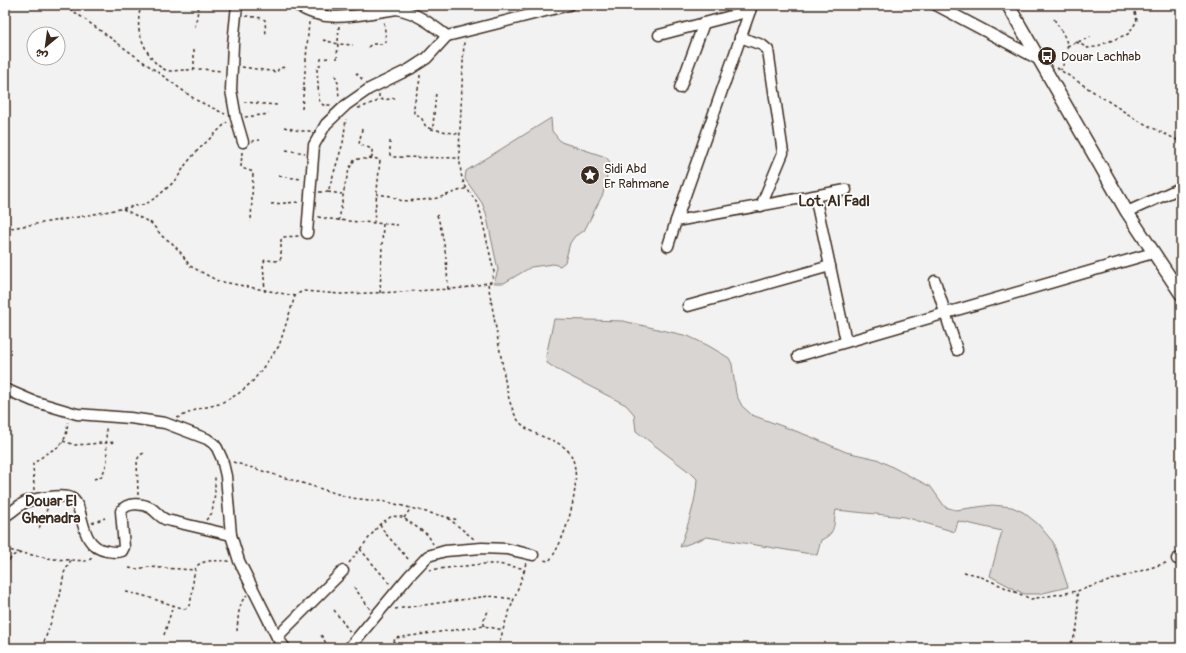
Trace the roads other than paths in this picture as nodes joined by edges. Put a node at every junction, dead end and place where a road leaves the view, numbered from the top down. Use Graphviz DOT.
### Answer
graph roads {
  1 [pos="297,5"];
  2 [pos="569,5"];
  3 [pos="936,5"];
  4 [pos="1008,5"];
  5 [pos="751,8"];
  6 [pos="236,10"];
  7 [pos="704,23"];
  8 [pos="659,35"];
  9 [pos="447,36"];
  10 [pos="740,37"];
  11 [pos="1038,59"];
  12 [pos="680,88"];
  13 [pos="243,142"];
  14 [pos="846,190"];
  15 [pos="1181,190"];
  16 [pos="815,196"];
  17 [pos="761,206"];
  18 [pos="1127,212"];
  19 [pos="676,221"];
  20 [pos="307,233"];
  21 [pos="668,246"];
  22 [pos="1153,253"];
  23 [pos="830,266"];
  24 [pos="935,280"];
  25 [pos="1181,294"];
  26 [pos="688,306"];
  27 [pos="946,312"];
  28 [pos="846,341"];
  29 [pos="957,350"];
  30 [pos="798,356"];
  31 [pos="5,389"];
  32 [pos="5,516"];
  33 [pos="231,534"];
  34 [pos="533,555"];
  35 [pos="343,571"];
  36 [pos="277,637"];
  37 [pos="352,644"];
  38 [pos="285,648"];
  1 -- 9 [label="street"];
  2 -- 9 [label="street"];
  3 -- 11 [label="street"];
  4 -- 11 [label="street"];
  5 -- 7 [label="street"];
  5 -- 10 [label="street"];
  6 -- 13 [label="street"];
  7 -- 8 [label="street"];
  7 -- 12 [label="street"];
  9 -- 20 [label="street"];
  10 -- 17 [label="street"];
  10 -- 19 [label="street"];
  11 -- 18 [label="street"];
  14 -- 16 [label="street"];
  15 -- 18 [label="street"];
  16 -- 17 [label="street"];
  16 -- 23 [label="street"];
  17 -- 19 [label="street"];
  18 -- 22 [label="street"];
  19 -- 21 [label="street"];
  22 -- 25 [label="street"];
  22 -- 27 [label="street"];
  23 -- 26 [label="street"];
  23 -- 28 [label="street"];
  24 -- 27 [label="street"];
  27 -- 28 [label="street"];
  27 -- 29 [label="street"];
  28 -- 30 [label="street"];
  31 -- 33 [label="street"];
  32 -- 33 [label="street"];
  33 -- 36 [label="street"];
  34 -- 37 [label="street"];
  35 -- 36 [label="street"];
  36 -- 38 [label="street"];
}
